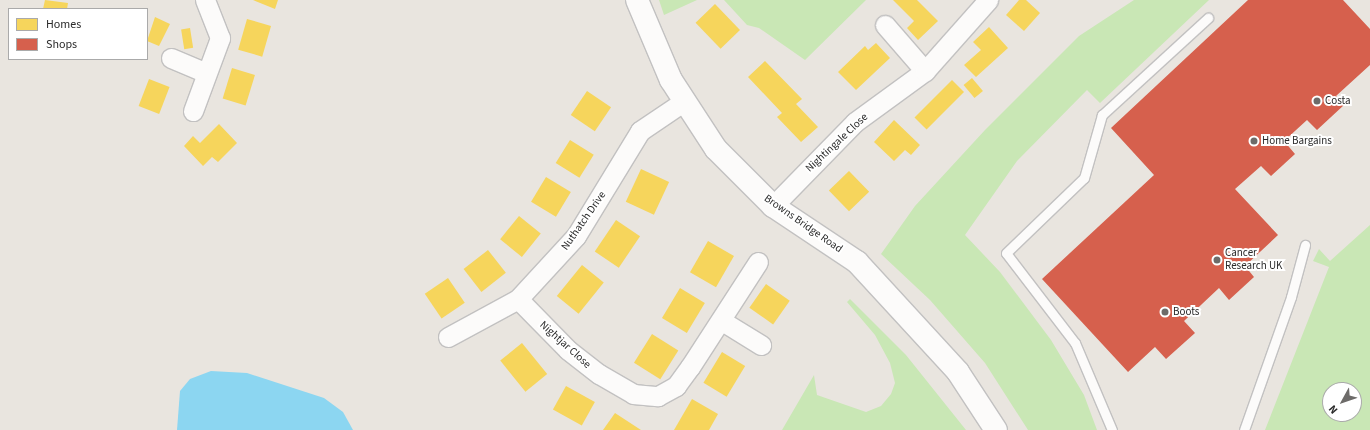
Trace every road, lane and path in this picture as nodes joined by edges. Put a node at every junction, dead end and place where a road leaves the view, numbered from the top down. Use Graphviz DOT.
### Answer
graph roads {
  1 [pos="205,0"];
  2 [pos="638,0"];
  3 [pos="988,0"];
  4 [pos="1208,18"];
  5 [pos="885,25"];
  6 [pos="171,58"];
  7 [pos="924,71"];
  8 [pos="206,73"];
  9 [pos="683,102"];
  10 [pos="193,111"];
  11 [pos="773,206"];
  12 [pos="1305,245"];
  13 [pos="758,262"];
  14 [pos="518,299"];
  15 [pos="722,321"];
  16 [pos="448,337"];
  17 [pos="762,345"];
  18 [pos="996,430"];
  19 [pos="1112,430"];
  20 [pos="1244,430"];
  1 -- 8 [label="street"];
  2 -- 9 [label="street, Browns Bridge Road"];
  3 -- 7 [label="street, Nightingale Close"];
  4 -- 19 [label="lane"];
  5 -- 7 [label="street"];
  6 -- 8 [label="street"];
  7 -- 11 [label="street, Nightingale Close"];
  8 -- 10 [label="street"];
  9 -- 11 [label="street, Browns Bridge Road"];
  9 -- 14 [label="street, Nuthatch Drive"];
  11 -- 18 [label="street, Browns Bridge Road"];
  12 -- 20 [label="lane"];
  13 -- 15 [label="street, Nightjar Close"];
  14 -- 15 [label="street, Nightjar Close"];
  14 -- 16 [label="street, Nuthatch Drive"];
  15 -- 17 [label="street"];
}
